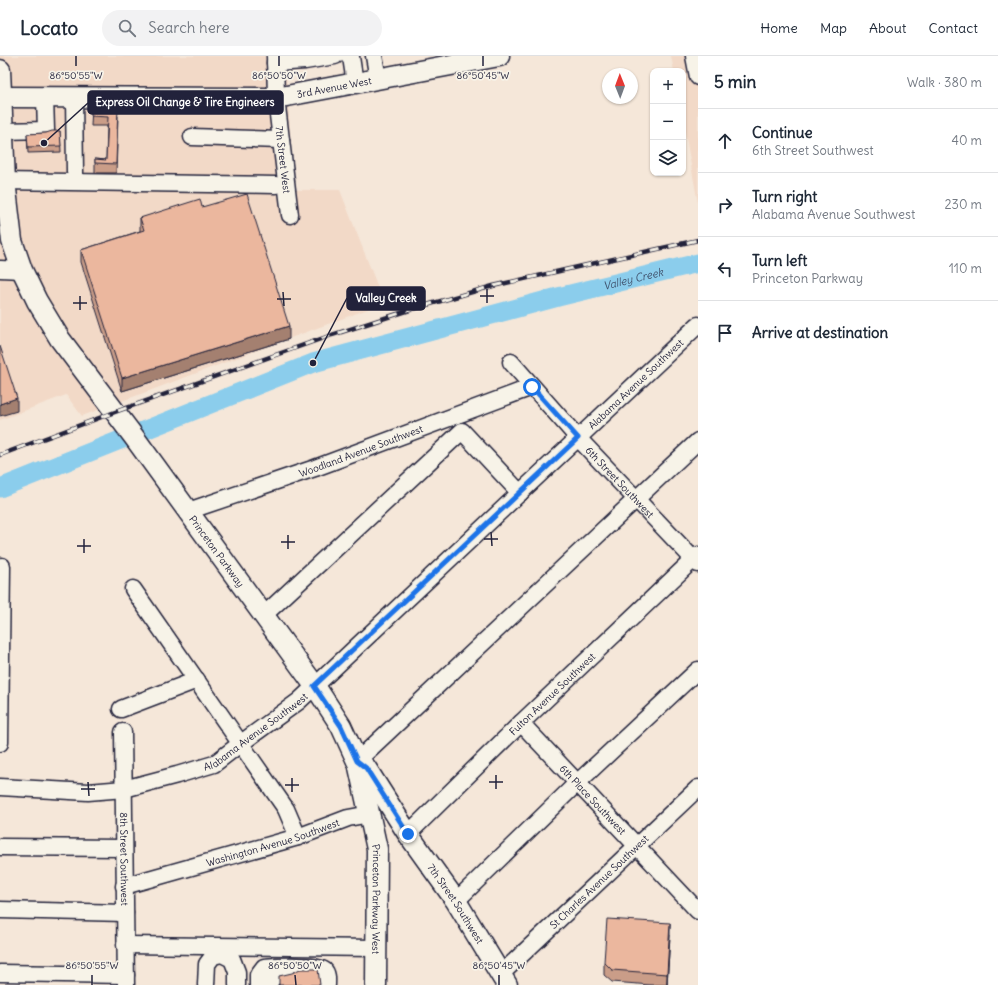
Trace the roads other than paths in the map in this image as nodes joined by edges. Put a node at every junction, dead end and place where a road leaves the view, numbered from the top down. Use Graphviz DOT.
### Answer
graph roads {
  1 [pos="335,56"];
  2 [pos="349,56"];
  3 [pos="374,56"];
  4 [pos="499,56"];
  5 [pos="694,56"];
  6 [pos="275,59"];
  7 [pos="427,63"];
  8 [pos="0,70"];
  9 [pos="698,77"];
  10 [pos="378,79"];
  11 [pos="355,83"];
  12 [pos="0,97"];
  13 [pos="45,97"];
  14 [pos="74,98"];
  15 [pos="276,98"];
  16 [pos="3,131"];
  17 [pos="192,137"];
  18 [pos="281,140"];
  19 [pos="2,150"];
  20 [pos="75,172"];
  21 [pos="3,181"];
  22 [pos="276,185"];
  23 [pos="290,215"];
  24 [pos="0,269"];
  25 [pos="22,270"];
  26 [pos="698,325"];
  27 [pos="511,362"];
  28 [pos="532,387"];
  29 [pos="578,438"];
  30 [pos="698,441"];
  31 [pos="520,493"];
  32 [pos="636,499"];
  33 [pos="188,511"];
  34 [pos="697,560"];
  35 [pos="2,566"];
  36 [pos="133,589"];
  37 [pos="264,615"];
  38 [pos="698,670"];
  39 [pos="197,680"];
  40 [pos="314,686"];
  41 [pos="121,709"];
  42 [pos="521,723"];
  43 [pos="123,732"];
  44 [pos="0,743"];
  45 [pos="240,744"];
  46 [pos="357,761"];
  47 [pos="577,783"];
  48 [pos="1,784"];
  49 [pos="698,788"];
  50 [pos="124,789"];
  51 [pos="370,814"];
  52 [pos="408,834"];
  53 [pos="298,837"];
  54 [pos="636,846"];
  55 [pos="0,847"];
  56 [pos="124,848"];
  57 [pos="124,886"];
  58 [pos="456,901"];
  59 [pos="697,907"];
  60 [pos="0,910"];
  61 [pos="125,913"];
  62 [pos="125,945"];
  63 [pos="326,947"];
  64 [pos="376,948"];
  65 [pos="305,966"];
  66 [pos="323,969"];
  67 [pos="0,973"];
  68 [pos="126,980"];
  69 [pos="504,980"];
  70 [pos="271,982"];
  71 [pos="206,985"];
  72 [pos="237,985"];
  73 [pos="258,985"];
  74 [pos="327,985"];
  75 [pos="376,985"];
  1 -- 6 [label="street"];
  2 -- 11 [label="street"];
  3 -- 10 [label="street"];
  4 -- 7 [label="main road, 3rd Avenue West"];
  5 -- 9 [label="street"];
  6 -- 15 [label="street, 7th Street West"];
  7 -- 10 [label="main road, 3rd Avenue West"];
  8 -- 12 [label="main road, Princeton Parkway"];
  10 -- 11 [label="main road, 3rd Avenue West"];
  11 -- 15 [label="main road, 3rd Avenue West"];
  12 -- 13 [label="main road, 3rd Avenue West"];
  12 -- 16 [label="main road, Princeton Parkway"];
  13 -- 14 [label="main road, 3rd Avenue West"];
  13 -- 16 [label="street"];
  14 -- 15 [label="main road, 3rd Avenue West"];
  14 -- 20 [label="street"];
  15 -- 18 [label="street, 7th Street West"];
  16 -- 19 [label="main road, Princeton Parkway"];
  17 -- 18 [label="street"];
  18 -- 23 [label="street, 7th Street West"];
  19 -- 21 [label="main road, Princeton Parkway"];
  21 -- 22 [label="street"];
  21 -- 25 [label="main road, Princeton Parkway"];
  24 -- 25 [label="street"];
  25 -- 33 [label="main road, Princeton Parkway"];
  26 -- 29 [label="street, Alabama Avenue Southwest"];
  27 -- 28 [label="street, 6th Street Southwest"];
  28 -- 29 [label="street, 6th Street Southwest"];
  28 -- 33 [label="street, Woodland Avenue Southwest"];
  29 -- 31 [label="street, Alabama Avenue Southwest"];
  29 -- 32 [label="street, 6th Street Southwest"];
  30 -- 32 [label="street"];
  31 -- 37 [label="street"];
  31 -- 40 [label="street, Alabama Avenue Southwest"];
  32 -- 34 [label="street, 6th Street Southwest"];
  32 -- 46 [label="street"];
  33 -- 37 [label="main road, Princeton Parkway"];
  34 -- 42 [label="street, Fulton Avenue Southwest"];
  35 -- 44 [label="street"];
  36 -- 39 [label="street"];
  37 -- 40 [label="main road, Princeton Parkway"];
  38 -- 47 [label="street"];
  39 -- 41 [label="street"];
  39 -- 45 [label="street"];
  40 -- 45 [label="street, Alabama Avenue Southwest"];
  40 -- 46 [label="main road, Princeton Parkway"];
  42 -- 47 [label="street, 6th Place Southwest"];
  42 -- 52 [label="street, Fulton Avenue Southwest"];
  43 -- 50 [label="street, 8th Street Southwest"];
  45 -- 50 [label="street, Alabama Avenue Southwest"];
  45 -- 53 [label="street"];
  46 -- 51 [label="main road"];
  46 -- 52 [label="main road, Princeton Parkway"];
  47 -- 54 [label="street, 6th Place Southwest"];
  47 -- 58 [label="street"];
  48 -- 50 [label="street, Alabama Avenue Southwest"];
  49 -- 54 [label="street, St Charles Avenue Southwest"];
  50 -- 56 [label="street, 8th Street Southwest"];
  51 -- 53 [label="street, Washington Avenue Southwest"];
  51 -- 64 [label="main road, Princeton Parkway West"];
  52 -- 58 [label="main road, 7th Street Southwest"];
  53 -- 57 [label="street, Washington Avenue Southwest"];
  54 -- 59 [label="street, 6th Place Southwest"];
  54 -- 69 [label="street, St Charles Avenue Southwest"];
  55 -- 56 [label="street"];
  56 -- 57 [label="street, 8th Street Southwest"];
  57 -- 61 [label="street, 8th Street Southwest"];
  58 -- 69 [label="main road, 7th Street Southwest"];
  60 -- 61 [label="street"];
  61 -- 62 [label="street, 8th Street Southwest"];
  62 -- 63 [label="street"];
  62 -- 68 [label="street, 8th Street Southwest"];
  63 -- 64 [label="street"];
  63 -- 66 [label="street"];
  64 -- 75 [label="main road, Princeton Parkway West"];
  65 -- 66 [label="street"];
  65 -- 70 [label="street"];
  65 -- 73 [label="street"];
  66 -- 74 [label="street"];
  67 -- 68 [label="street"];
  71 -- 72 [label="street"];
}
